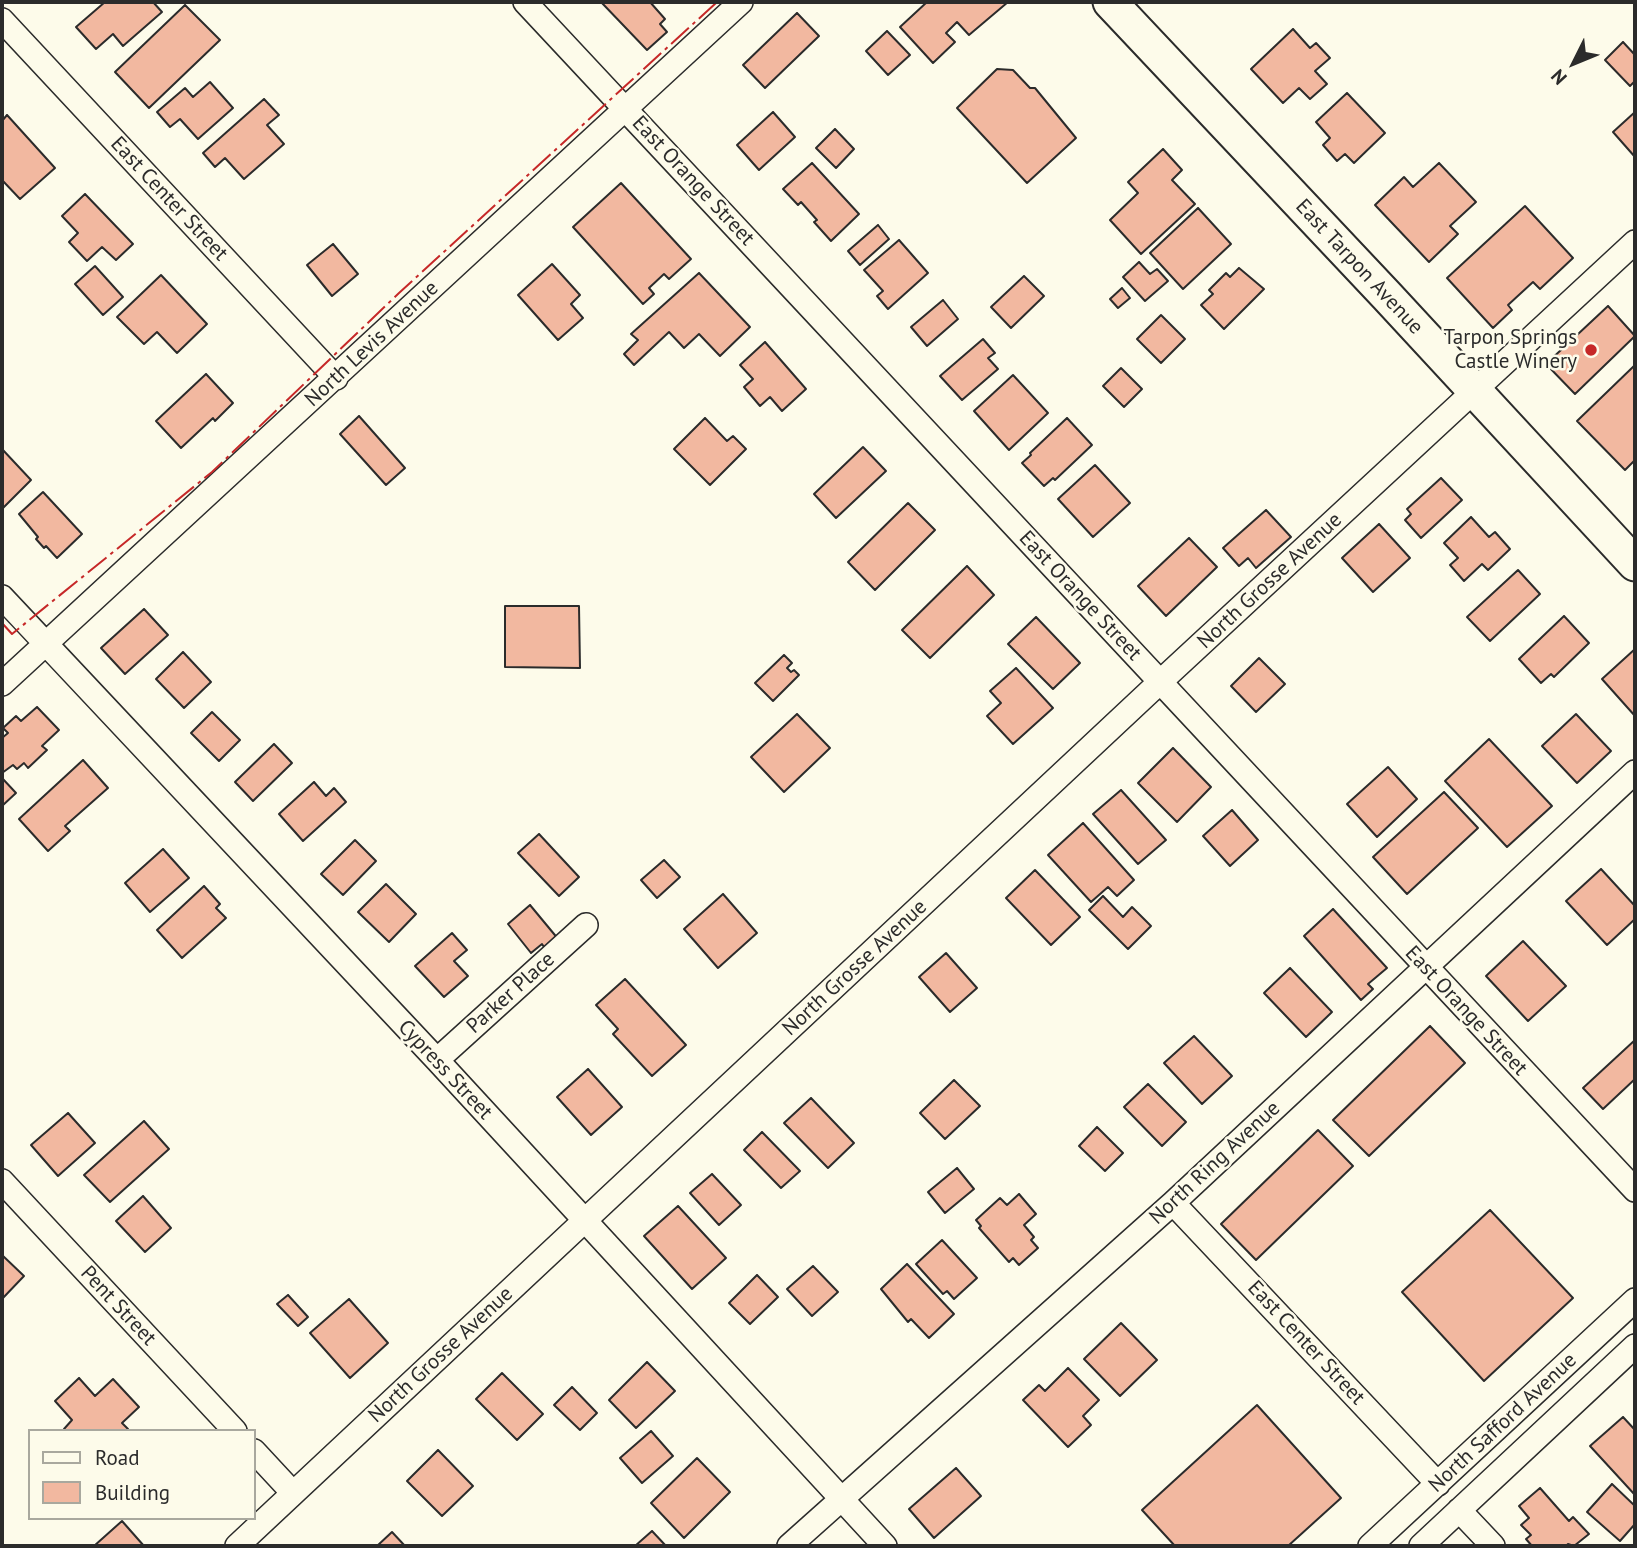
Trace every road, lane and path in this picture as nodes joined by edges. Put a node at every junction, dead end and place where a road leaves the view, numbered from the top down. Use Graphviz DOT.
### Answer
graph roads {
  1 [pos="525,2"];
  2 [pos="741,2"];
  3 [pos="1110,2"];
  4 [pos="2,20"];
  5 [pos="626,109"];
  6 [pos="1635,242"];
  7 [pos="336,377"];
  8 [pos="1475,391"];
  9 [pos="1635,564"];
  10 [pos="2,597"];
  11 [pos="45,644"];
  12 [pos="1160,682"];
  13 [pos="2,684"];
  14 [pos="1635,772"];
  15 [pos="586,925"];
  16 [pos="1425,967"];
  17 [pos="437,1060"];
  18 [pos="2,1181"];
  19 [pos="1635,1190"];
  20 [pos="1173,1203"];
  21 [pos="585,1221"];
  22 [pos="1635,1300"];
  23 [pos="1635,1346"];
  24 [pos="233,1429"];
  25 [pos="256,1453"];
  26 [pos="1438,1484"];
  27 [pos="293,1493"];
  28 [pos="840,1499"];
  29 [pos="1460,1510"];
  30 [pos="237,1546"];
  31 [pos="789,1546"];
  32 [pos="885,1546"];
  33 [pos="1370,1546"];
  34 [pos="1421,1546"];
  35 [pos="1493,1546"];
  1 -- 5 [label="street, East Orange Street"];
  2 -- 5 [label="street, North Levis Avenue"];
  3 -- 8 [label="main road, East Tarpon Avenue"];
  4 -- 7 [label="street, East Center Street"];
  5 -- 7 [label="street, North Levis Avenue"];
  5 -- 12 [label="street, East Orange Street"];
  6 -- 8 [label="street, North Grosse Avenue"];
  7 -- 11 [label="street, North Levis Avenue"];
  8 -- 9 [label="main road, East Tarpon Avenue"];
  8 -- 12 [label="street, North Grosse Avenue"];
  10 -- 11 [label="street, Cypress Street"];
  11 -- 13 [label="street, North Levis Avenue"];
  11 -- 17 [label="street, Cypress Street"];
  12 -- 16 [label="street, East Orange Street"];
  12 -- 21 [label="street, North Grosse Avenue"];
  14 -- 16 [label="street, North Ring Avenue"];
  15 -- 17 [label="street, Parker Place"];
  16 -- 19 [label="street, East Orange Street"];
  16 -- 20 [label="street, North Ring Avenue"];
  17 -- 21 [label="street, Cypress Street"];
  18 -- 24 [label="street, Pent Street"];
  20 -- 26 [label="street, East Center Street"];
  20 -- 28 [label="street, North Ring Avenue"];
  21 -- 27 [label="street, North Grosse Avenue"];
  21 -- 28 [label="street, Cypress Street"];
  22 -- 26 [label="street, North Safford Avenue"];
  23 -- 29 [label="street, North Safford Avenue"];
  25 -- 27 [label="street"];
  26 -- 33 [label="street, North Safford Avenue"];
  27 -- 30 [label="street, North Grosse Avenue"];
  28 -- 31 [label="street, North Ring Avenue"];
  28 -- 32 [label="street, Cypress Street"];
  29 -- 34 [label="street, North Safford Avenue"];
  29 -- 35 [label="street"];
}
